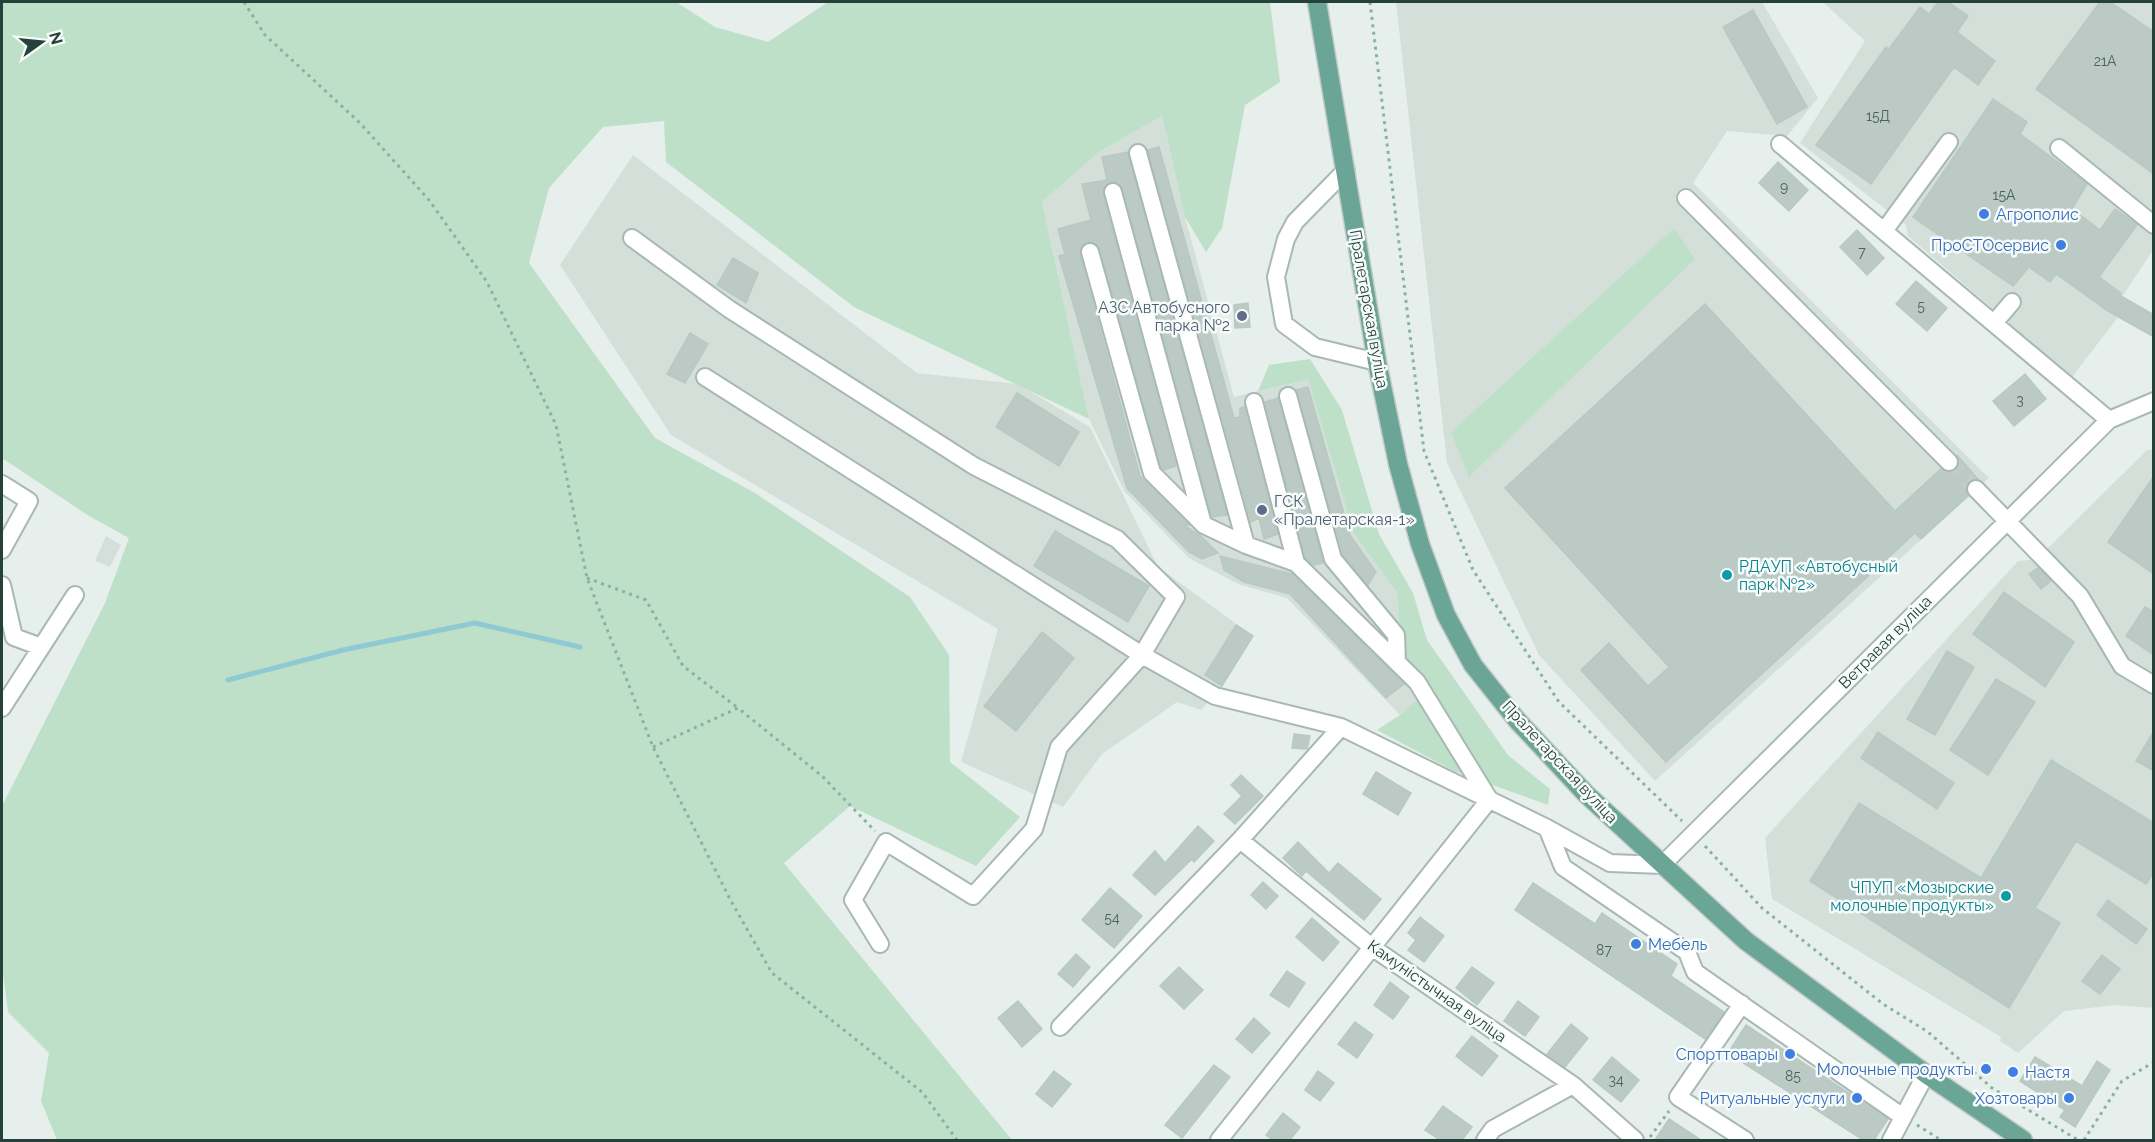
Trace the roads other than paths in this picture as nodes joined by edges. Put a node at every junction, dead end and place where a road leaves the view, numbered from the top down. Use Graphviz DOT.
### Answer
graph roads {
  1 [pos="1317,2"];
  2 [pos="1949,142"];
  3 [pos="1780,144"];
  4 [pos="2060,148"];
  5 [pos="1138,153"];
  6 [pos="1346,170"];
  7 [pos="1113,192"];
  8 [pos="1686,198"];
  9 [pos="2154,225"];
  10 [pos="1884,231"];
  11 [pos="632,238"];
  12 [pos="1090,252"];
  13 [pos="2012,302"];
  14 [pos="1994,323"];
  15 [pos="1377,362"];
  16 [pos="705,377"];
  17 [pos="1288,396"];
  18 [pos="2154,401"];
  19 [pos="1254,402"];
  20 [pos="2109,420"];
  21 [pos="1949,462"];
  22 [pos="2,484"];
  23 [pos="1976,489"];
  24 [pos="2006,520"];
  25 [pos="1204,525"];
  26 [pos="1246,545"];
  27 [pos="2,550"];
  28 [pos="1296,563"];
  29 [pos="2,585"];
  30 [pos="75,595"];
  31 [pos="8,638"];
  32 [pos="41,648"];
  33 [pos="1142,655"];
  34 [pos="1397,662"];
  35 [pos="2154,686"];
  36 [pos="2,708"];
  37 [pos="1341,727"];
  38 [pos="1490,800"];
  39 [pos="1547,828"];
  40 [pos="1240,840"];
  41 [pos="1662,865"];
  42 [pos="880,944"];
  43 [pos="1373,948"];
  44 [pos="1742,1004"];
  45 [pos="1060,1027"];
  46 [pos="1926,1074"];
  47 [pos="1573,1085"];
  48 [pos="1903,1117"];
  49 [pos="1219,1140"];
  50 [pos="1485,1140"];
  51 [pos="1635,1140"];
  52 [pos="1745,1140"];
  53 [pos="1891,1140"];
  54 [pos="2024,1140"];
  1 -- 6 [label="main road, Пралетарская вуліца"];
  2 -- 10 [label="street"];
  3 -- 10 [label="street"];
  4 -- 9 [label="street"];
  5 -- 26 [label="street"];
  6 -- 15 [label="main road, Пралетарская вуліца"];
  6 -- 15 [label="street"];
  7 -- 25 [label="street"];
  8 -- 21 [label="street"];
  10 -- 14 [label="street"];
  11 -- 33 [label="street"];
  12 -- 25 [label="street"];
  13 -- 14 [label="street"];
  14 -- 20 [label="street"];
  15 -- 41 [label="main road, Пралетарская вуліца"];
  16 -- 33 [label="street"];
  17 -- 34 [label="street"];
  18 -- 20 [label="street, Ветравая вуліца"];
  19 -- 28 [label="street"];
  20 -- 24 [label="street, Ветравая вуліца"];
  22 -- 27 [label="street"];
  23 -- 24 [label="street"];
  24 -- 35 [label="street"];
  24 -- 41 [label="street, Ветравая вуліца"];
  25 -- 26 [label="street"];
  26 -- 28 [label="street"];
  28 -- 34 [label="street"];
  29 -- 31 [label="street"];
  30 -- 32 [label="street"];
  31 -- 32 [label="street"];
  32 -- 36 [label="street"];
  33 -- 37 [label="street"];
  33 -- 42 [label="street"];
  34 -- 38 [label="street"];
  37 -- 38 [label="street"];
  37 -- 40 [label="street"];
  38 -- 39 [label="street"];
  38 -- 43 [label="street"];
  39 -- 41 [label="street"];
  39 -- 44 [label="street"];
  40 -- 43 [label="street, Камуністычная вуліца"];
  40 -- 45 [label="street"];
  41 -- 46 [label="main road, Пралетарская вуліца"];
  43 -- 47 [label="street, Камуністычная вуліца"];
  43 -- 49 [label="street"];
  44 -- 48 [label="street"];
  44 -- 52 [label="street"];
  46 -- 48 [label="street"];
  46 -- 54 [label="main road, Пралетарская вуліца"];
  47 -- 50 [label="street"];
  47 -- 51 [label="street, Камуністычная вуліца"];
  48 -- 53 [label="street"];
}
